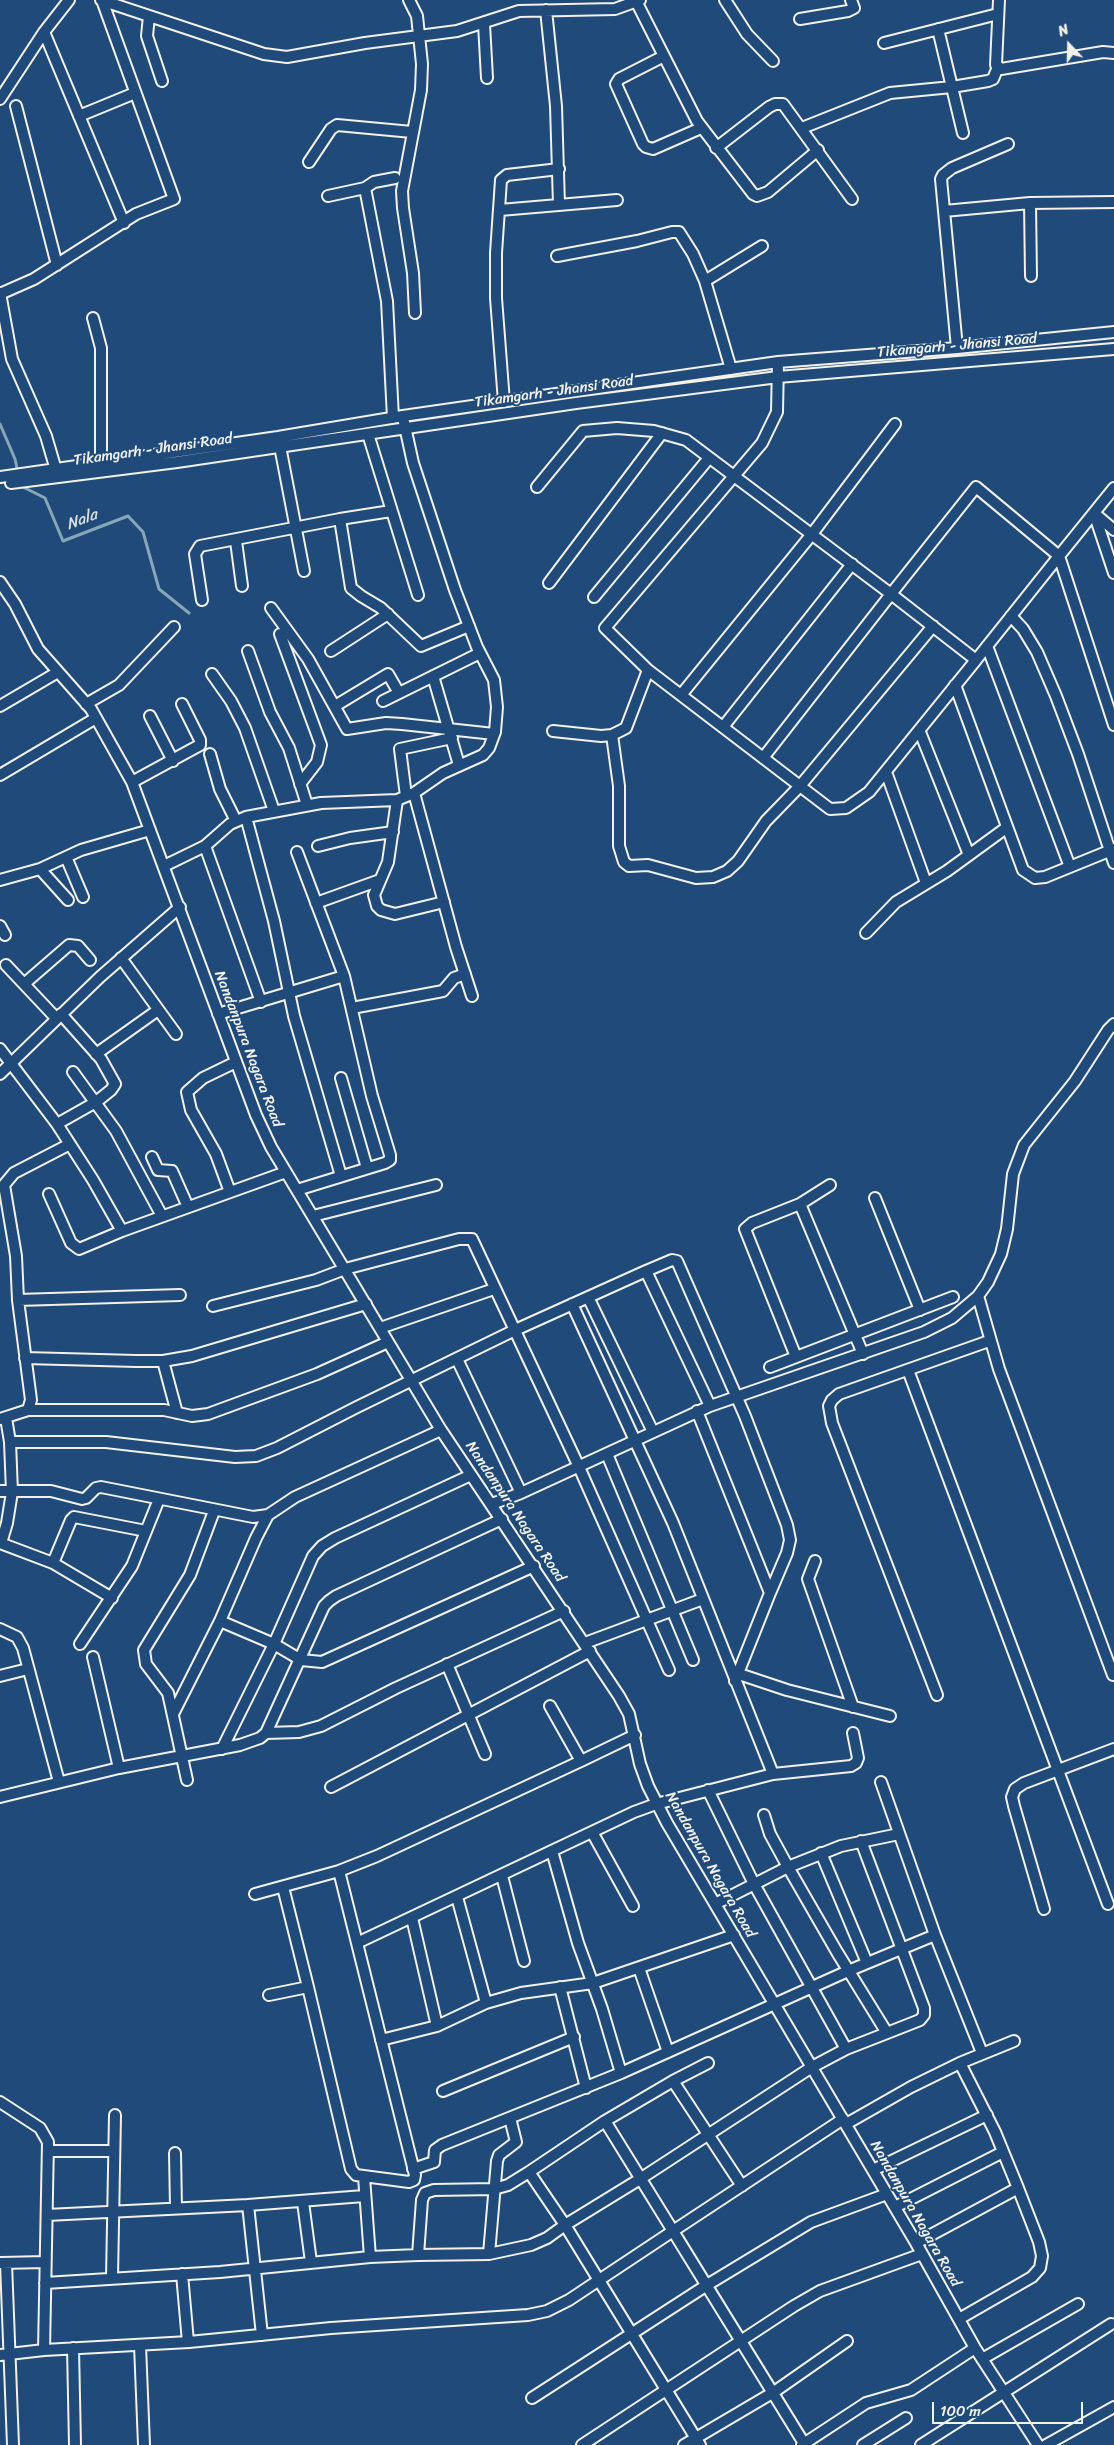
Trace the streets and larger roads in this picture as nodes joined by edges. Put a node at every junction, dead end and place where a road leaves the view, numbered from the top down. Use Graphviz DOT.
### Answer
graph roads {
  1 [pos="69,0"];
  2 [pos="101,0"];
  3 [pos="409,0"];
  4 [pos="726,0"];
  5 [pos="851,0"];
  6 [pos="999,0"];
  7 [pos="638,1"];
  8 [pos="564,5"];
  9 [pos="546,10"];
  10 [pos="998,14"];
  11 [pos="149,16"];
  12 [pos="800,19"];
  13 [pos="484,24"];
  14 [pos="938,29"];
  15 [pos="44,32"];
  16 [pos="421,36"];
  17 [pos="884,43"];
  18 [pos="1114,53"];
  19 [pos="664,56"];
  20 [pos="773,61"];
  21 [pos="998,67"];
  22 [pos="487,78"];
  23 [pos="162,81"];
  24 [pos="952,88"];
  25 [pos="135,93"];
  26 [pos="0,99"];
  27 [pos="16,106"];
  28 [pos="79,116"];
  29 [pos="701,128"];
  30 [pos="802,128"];
  31 [pos="412,132"];
  32 [pos="962,133"];
  33 [pos="1008,144"];
  34 [pos="716,148"];
  35 [pos="818,150"];
  36 [pos="309,162"];
  37 [pos="559,169"];
  38 [pos="395,178"];
  39 [pos="364,188"];
  40 [pos="328,196"];
  41 [pos="616,200"];
  42 [pos="852,200"];
  43 [pos="1114,202"];
  44 [pos="1030,203"];
  45 [pos="559,205"];
  46 [pos="500,210"];
  47 [pos="944,211"];
  48 [pos="124,223"];
  49 [pos="762,246"];
  50 [pos="557,256"];
  51 [pos="57,265"];
  52 [pos="1032,276"];
  53 [pos="705,281"];
  54 [pos="0,294"];
  55 [pos="415,312"];
  56 [pos="93,318"];
  57 [pos="1114,332"];
  58 [pos="956,348"];
  59 [pos="1114,349"];
  60 [pos="778,362"];
  61 [pos="731,369"];
  62 [pos="778,377"];
  63 [pos="504,402"];
  64 [pos="398,417"];
  65 [pos="895,424"];
  66 [pos="406,428"];
  67 [pos="662,433"];
  68 [pos="368,434"];
  69 [pos="279,442"];
  70 [pos="708,458"];
  71 [pos="101,464"];
  72 [pos="56,470"];
  73 [pos="733,476"];
  74 [pos="33,477"];
  75 [pos="3,480"];
  76 [pos="537,487"];
  77 [pos="1114,488"];
  78 [pos="391,511"];
  79 [pos="1094,513"];
  80 [pos="340,519"];
  81 [pos="295,530"];
  82 [pos="1114,530"];
  83 [pos="812,534"];
  84 [pos="236,541"];
  85 [pos="1059,556"];
  86 [pos="852,564"];
  87 [pos="304,571"];
  88 [pos="1114,573"];
  89 [pos="0,582"];
  90 [pos="549,583"];
  91 [pos="242,586"];
  92 [pos="891,594"];
  93 [pos="418,595"];
  94 [pos="594,597"];
  95 [pos="202,600"];
  96 [pos="270,608"];
  97 [pos="388,614"];
  98 [pos="1011,616"];
  99 [pos="469,626"];
  100 [pos="933,626"];
  101 [pos="174,627"];
  102 [pos="280,634"];
  103 [pos="987,646"];
  104 [pos="248,651"];
  105 [pos="331,652"];
  106 [pos="480,653"];
  107 [pos="976,660"];
  108 [pos="648,670"];
  109 [pos="58,672"];
  110 [pos="212,674"];
  111 [pos="433,676"];
  112 [pos="955,686"];
  113 [pos="399,693"];
  114 [pos="680,694"];
  115 [pos="383,701"];
  116 [pos="86,704"];
  117 [pos="182,704"];
  118 [pos="0,706"];
  119 [pos="334,706"];
  120 [pos="150,716"];
  121 [pos="96,718"];
  122 [pos="1114,725"];
  123 [pos="723,727"];
  124 [pos="554,731"];
  125 [pos="920,732"];
  126 [pos="450,733"];
  127 [pos="494,734"];
  128 [pos="612,735"];
  129 [pos="210,754"];
  130 [pos="763,758"];
  131 [pos="173,761"];
  132 [pos="459,765"];
  133 [pos="886,772"];
  134 [pos="0,775"];
  135 [pos="132,782"];
  136 [pos="300,784"];
  137 [pos="800,786"];
  138 [pos="406,796"];
  139 [pos="307,805"];
  140 [pos="274,811"];
  141 [pos="246,817"];
  142 [pos="236,821"];
  143 [pos="1006,828"];
  144 [pos="150,830"];
  145 [pos="393,832"];
  146 [pos="205,846"];
  147 [pos="318,846"];
  148 [pos="1112,850"];
  149 [pos="297,852"];
  150 [pos="969,855"];
  151 [pos="66,857"];
  152 [pos="1114,863"];
  153 [pos="164,866"];
  154 [pos="1070,867"];
  155 [pos="40,869"];
  156 [pos="0,880"];
  157 [pos="380,880"];
  158 [pos="926,884"];
  159 [pos="83,897"];
  160 [pos="68,900"];
  161 [pos="444,902"];
  162 [pos="316,903"];
  163 [pos="180,907"];
  164 [pos="866,933"];
  165 [pos="121,958"];
  166 [pos="90,960"];
  167 [pos="6,966"];
  168 [pos="465,974"];
  169 [pos="344,976"];
  170 [pos="24,984"];
  171 [pos="289,993"];
  172 [pos="472,996"];
  173 [pos="261,1002"];
  174 [pos="352,1008"];
  175 [pos="158,1010"];
  176 [pos="218,1014"];
  177 [pos="59,1016"];
  178 [pos="1114,1024"];
  179 [pos="176,1034"];
  180 [pos="0,1049"];
  181 [pos="96,1054"];
  182 [pos="236,1062"];
  183 [pos="12,1064"];
  184 [pos="73,1072"];
  185 [pos="0,1074"];
  186 [pos="341,1078"];
  187 [pos="96,1102"];
  188 [pos="57,1124"];
  189 [pos="70,1144"];
  190 [pos="152,1158"];
  191 [pos="367,1168"];
  192 [pos="286,1172"];
  193 [pos="341,1176"];
  194 [pos="436,1185"];
  195 [pos="830,1186"];
  196 [pos="297,1190"];
  197 [pos="230,1192"];
  198 [pos="49,1194"];
  199 [pos="875,1198"];
  200 [pos="800,1204"];
  201 [pos="188,1207"];
  202 [pos="162,1216"];
  203 [pos="313,1216"];
  204 [pos="122,1231"];
  205 [pos="345,1268"];
  206 [pos="646,1271"];
  207 [pos="494,1289"];
  208 [pos="180,1295"];
  209 [pos="978,1296"];
  210 [pos="588,1297"];
  211 [pos="953,1297"];
  212 [pos="18,1300"];
  213 [pos="366,1304"];
  214 [pos="572,1304"];
  215 [pos="213,1306"];
  216 [pos="920,1310"];
  217 [pos="380,1328"];
  218 [pos="513,1330"];
  219 [pos="855,1335"];
  220 [pos="989,1341"];
  221 [pos="388,1342"];
  222 [pos="863,1354"];
  223 [pos="796,1357"];
  224 [pos="25,1358"];
  225 [pos="456,1359"];
  226 [pos="163,1361"];
  227 [pos="770,1367"];
  228 [pos="908,1370"];
  229 [pos="411,1380"];
  230 [pos="736,1396"];
  231 [pos="710,1406"];
  232 [pos="28,1410"];
  233 [pos="697,1411"];
  234 [pos="177,1413"];
  235 [pos="3,1418"];
  236 [pos="441,1430"];
  237 [pos="653,1432"];
  238 [pos="636,1440"];
  239 [pos="10,1442"];
  240 [pos="607,1454"];
  241 [pos="579,1467"];
  242 [pos="471,1475"];
  243 [pos="0,1491"];
  244 [pos="12,1492"];
  245 [pos="521,1493"];
  246 [pos="159,1498"];
  247 [pos="492,1504"];
  248 [pos="214,1510"];
  249 [pos="268,1515"];
  250 [pos="502,1519"];
  251 [pos="146,1531"];
  252 [pos="1,1543"];
  253 [pos="815,1561"];
  254 [pos="53,1563"];
  255 [pos="534,1566"];
  256 [pos="770,1593"];
  257 [pos="112,1598"];
  258 [pos="703,1599"];
  259 [pos="672,1609"];
  260 [pos="564,1611"];
  261 [pos="648,1618"];
  262 [pos="220,1621"];
  263 [pos="0,1629"];
  264 [pos="80,1644"];
  265 [pos="274,1644"];
  266 [pos="588,1647"];
  267 [pos="93,1657"];
  268 [pos="301,1660"];
  269 [pos="693,1660"];
  270 [pos="448,1664"];
  271 [pos="28,1669"];
  272 [pos="669,1670"];
  273 [pos="1113,1675"];
  274 [pos="0,1676"];
  275 [pos="737,1678"];
  276 [pos="937,1696"];
  277 [pos="550,1706"];
  278 [pos="853,1707"];
  279 [pos="173,1714"];
  280 [pos="469,1714"];
  281 [pos="890,1716"];
  282 [pos="266,1733"];
  283 [pos="854,1733"];
  284 [pos="635,1735"];
  285 [pos="222,1749"];
  286 [pos="1114,1749"];
  287 [pos="485,1754"];
  288 [pos="181,1756"];
  289 [pos="581,1761"];
  290 [pos="119,1768"];
  291 [pos="1058,1770"];
  292 [pos="773,1774"];
  293 [pos="188,1780"];
  294 [pos="58,1782"];
  295 [pos="881,1782"];
  296 [pos="331,1787"];
  297 [pos="708,1790"];
  298 [pos="0,1797"];
  299 [pos="656,1804"];
  300 [pos="764,1815"];
  301 [pos="592,1832"];
  302 [pos="899,1834"];
  303 [pos="861,1841"];
  304 [pos="552,1852"];
  305 [pos="821,1853"];
  306 [pos="788,1867"];
  307 [pos="338,1871"];
  308 [pos="502,1876"];
  309 [pos="754,1884"];
  310 [pos="283,1887"];
  311 [pos="255,1894"];
  312 [pos="457,1897"];
  313 [pos="715,1904"];
  314 [pos="1108,1904"];
  315 [pos="633,1906"];
  316 [pos="1044,1909"];
  317 [pos="412,1918"];
  318 [pos="734,1935"];
  319 [pos="934,1935"];
  320 [pos="357,1943"];
  321 [pos="901,1949"];
  322 [pos="524,1961"];
  323 [pos="867,1963"];
  324 [pos="639,1968"];
  325 [pos="848,1971"];
  326 [pos="593,1983"];
  327 [pos="308,1987"];
  328 [pos="560,1987"];
  329 [pos="810,1989"];
  330 [pos="269,1995"];
  331 [pos="486,2003"];
  332 [pos="772,2004"];
  333 [pos="437,2026"];
  334 [pos="887,2033"];
  335 [pos="574,2037"];
  336 [pos="381,2040"];
  337 [pos="1014,2041"];
  338 [pos="846,2050"];
  339 [pos="668,2052"];
  340 [pos="982,2053"];
  341 [pos="708,2063"];
  342 [pos="960,2063"];
  343 [pos="812,2067"];
  344 [pos="621,2073"];
  345 [pos="673,2081"];
  346 [pos="586,2088"];
  347 [pos="443,2091"];
  348 [pos="0,2102"];
  349 [pos="115,2115"];
  350 [pos="988,2115"];
  351 [pos="510,2118"];
  352 [pos="605,2121"];
  353 [pos="845,2122"];
  354 [pos="708,2134"];
  355 [pos="114,2151"];
  356 [pos="50,2152"];
  357 [pos="1004,2152"];
  358 [pos="175,2153"];
  359 [pos="414,2169"];
  360 [pos="873,2170"];
  361 [pos="529,2172"];
  362 [pos="364,2177"];
  363 [pos="640,2179"];
  364 [pos="742,2186"];
  365 [pos="1018,2188"];
  366 [pos="494,2189"];
  367 [pos="887,2194"];
  368 [pos="364,2196"];
  369 [pos="303,2202"];
  370 [pos="248,2205"];
  371 [pos="895,2207"];
  372 [pos="176,2208"];
  373 [pos="112,2212"];
  374 [pos="47,2214"];
  375 [pos="564,2225"];
  376 [pos="673,2231"];
  377 [pos="916,2243"];
  378 [pos="489,2254"];
  379 [pos="922,2254"];
  380 [pos="418,2255"];
  381 [pos="370,2257"];
  382 [pos="45,2262"];
  383 [pos="311,2262"];
  384 [pos="3,2263"];
  385 [pos="255,2267"];
  386 [pos="182,2274"];
  387 [pos="112,2278"];
  388 [pos="597,2280"];
  389 [pos="45,2282"];
  390 [pos="707,2285"];
  391 [pos="1078,2304"];
  392 [pos="959,2319"];
  393 [pos="1111,2324"];
  394 [pos="631,2334"];
  395 [pos="262,2335"];
  396 [pos="847,2341"];
  397 [pos="188,2342"];
  398 [pos="739,2342"];
  399 [pos="140,2345"];
  400 [pos="73,2348"];
  401 [pos="975,2348"];
  402 [pos="44,2350"];
  403 [pos="5,2354"];
  404 [pos="982,2359"];
  405 [pos="666,2390"];
  406 [pos="774,2392"];
  407 [pos="1004,2394"];
  408 [pos="532,2398"];
  409 [pos="1114,2407"];
  410 [pos="906,2418"];
  411 [pos="698,2441"];
  412 [pos="13,2445"];
  413 [pos="75,2445"];
  414 [pos="144,2445"];
  415 [pos="582,2445"];
  416 [pos="684,2445"];
  417 [pos="804,2445"];
  418 [pos="863,2445"];
  419 [pos="922,2445"];
  420 [pos="1038,2445"];
  421 [pos="1046,2445"];
  1 -- 15 [label="street"];
  2 -- 11 [label="street"];
  2 -- 25 [label="street"];
  3 -- 16 [label="street"];
  4 -- 20 [label="street"];
  5 -- 12 [label="street"];
  6 -- 10 [label="street"];
  7 -- 8 [label="street"];
  7 -- 19 [label="street"];
  8 -- 9 [label="street"];
  9 -- 13 [label="street"];
  9 -- 37 [label="street"];
  10 -- 14 [label="street"];
  10 -- 21 [label="street"];
  11 -- 16 [label="street"];
  11 -- 23 [label="street"];
  13 -- 16 [label="street"];
  13 -- 22 [label="street"];
  14 -- 17 [label="street"];
  14 -- 24 [label="street"];
  15 -- 26 [label="street"];
  15 -- 28 [label="street"];
  16 -- 31 [label="street"];
  18 -- 21 [label="street"];
  19 -- 29 [label="street"];
  19 -- 29 [label="street"];
  21 -- 24 [label="street"];
  24 -- 30 [label="street"];
  24 -- 32 [label="street"];
  25 -- 28 [label="street"];
  25 -- 48 [label="street"];
  27 -- 51 [label="street"];
  28 -- 48 [label="street"];
  29 -- 34 [label="street"];
  30 -- 34 [label="street"];
  30 -- 35 [label="street"];
  31 -- 36 [label="street"];
  31 -- 55 [label="street"];
  33 -- 47 [label="street"];
  34 -- 35 [label="street"];
  35 -- 42 [label="street"];
  37 -- 45 [label="street"];
  37 -- 46 [label="street"];
  38 -- 39 [label="street"];
  39 -- 40 [label="street"];
  39 -- 64 [label="street"];
  41 -- 45 [label="street"];
  43 -- 44 [label="street"];
  44 -- 47 [label="street"];
  44 -- 52 [label="street"];
  45 -- 46 [label="street"];
  46 -- 63 [label="street"];
  47 -- 58 [label="street"];
  48 -- 51 [label="street"];
  49 -- 53 [label="street"];
  50 -- 53 [label="street"];
  51 -- 54 [label="street"];
  53 -- 61 [label="street"];
  54 -- 72 [label="street"];
  56 -- 71 [label="street"];
  57 -- 58 [label="street"];
  58 -- 60 [label="street"];
  59 -- 62 [label="street, Tikamgarh - Jhansi Road"];
  60 -- 61 [label="street"];
  60 -- 62 [label="street"];
  61 -- 63 [label="street"];
  62 -- 66 [label="street, Tikamgarh - Jhansi Road"];
  62 -- 73 [label="street"];
  63 -- 64 [label="street"];
  64 -- 66 [label="street"];
  64 -- 69 [label="street"];
  65 -- 83 [label="street"];
  66 -- 68 [label="street, Tikamgarh - Jhansi Road"];
  66 -- 99 [label="street"];
  67 -- 70 [label="street"];
  67 -- 76 [label="street"];
  67 -- 90 [label="street"];
  68 -- 69 [label="street, Tikamgarh - Jhansi Road"];
  68 -- 78 [label="street"];
  69 -- 71 [label="street"];
  69 -- 74 [label="street, Tikamgarh - Jhansi Road"];
  69 -- 81 [label="street"];
  70 -- 73 [label="street"];
  70 -- 94 [label="street"];
  71 -- 72 [label="street"];
  72 -- 74 [label="street"];
  73 -- 83 [label="street"];
  73 -- 108 [label="street"];
  74 -- 75 [label="street"];
  77 -- 79 [label="street"];
  78 -- 80 [label="street"];
  78 -- 93 [label="street"];
  79 -- 82 [label="street"];
  79 -- 85 [label="street"];
  79 -- 88 [label="street"];
  80 -- 81 [label="street"];
  80 -- 97 [label="street"];
  81 -- 84 [label="street"];
  81 -- 87 [label="street"];
  83 -- 86 [label="street"];
  83 -- 114 [label="street"];
  84 -- 91 [label="street"];
  84 -- 95 [label="street"];
  85 -- 92 [label="street"];
  85 -- 98 [label="street"];
  85 -- 122 [label="street"];
  86 -- 92 [label="street"];
  86 -- 123 [label="street"];
  89 -- 109 [label="street, Nandanpura Nagara Road"];
  92 -- 100 [label="street"];
  92 -- 130 [label="street"];
  96 -- 119 [label="street"];
  97 -- 99 [label="street"];
  97 -- 105 [label="street"];
  98 -- 103 [label="street"];
  98 -- 148 [label="street"];
  99 -- 106 [label="street"];
  100 -- 107 [label="street"];
  100 -- 137 [label="street"];
  101 -- 116 [label="street"];
  102 -- 136 [label="street"];
  103 -- 107 [label="street"];
  103 -- 154 [label="street"];
  104 -- 136 [label="street"];
  106 -- 111 [label="street"];
  106 -- 127 [label="street"];
  107 -- 112 [label="street"];
  108 -- 114 [label="street"];
  108 -- 128 [label="street"];
  109 -- 116 [label="street, Nandanpura Nagara Road"];
  109 -- 118 [label="street"];
  110 -- 140 [label="street"];
  111 -- 113 [label="street"];
  111 -- 126 [label="street"];
  112 -- 125 [label="street"];
  112 -- 143 [label="street"];
  113 -- 115 [label="street"];
  113 -- 119 [label="street"];
  114 -- 123 [label="street"];
  116 -- 121 [label="street, Nandanpura Nagara Road"];
  117 -- 131 [label="street"];
  119 -- 126 [label="street"];
  120 -- 131 [label="street"];
  121 -- 134 [label="street"];
  121 -- 135 [label="street, Nandanpura Nagara Road"];
  123 -- 130 [label="street"];
  124 -- 128 [label="street"];
  125 -- 133 [label="street"];
  125 -- 150 [label="street"];
  126 -- 127 [label="street"];
  126 -- 132 [label="street"];
  126 -- 138 [label="street"];
  127 -- 132 [label="street"];
  128 -- 137 [label="street"];
  129 -- 142 [label="street"];
  130 -- 137 [label="street"];
  131 -- 135 [label="street"];
  132 -- 138 [label="street"];
  133 -- 137 [label="street"];
  133 -- 158 [label="street"];
  135 -- 144 [label="street, Nandanpura Nagara Road"];
  136 -- 139 [label="street"];
  138 -- 139 [label="street"];
  138 -- 145 [label="street"];
  138 -- 161 [label="street"];
  139 -- 140 [label="street"];
  140 -- 141 [label="street"];
  141 -- 142 [label="street"];
  141 -- 171 [label="street"];
  142 -- 146 [label="street"];
  143 -- 150 [label="street"];
  143 -- 154 [label="street"];
  144 -- 151 [label="street"];
  144 -- 153 [label="street, Nandanpura Nagara Road"];
  145 -- 147 [label="street"];
  145 -- 157 [label="street"];
  146 -- 153 [label="street"];
  146 -- 173 [label="street"];
  148 -- 152 [label="street"];
  148 -- 154 [label="street"];
  149 -- 162 [label="street"];
  150 -- 158 [label="street"];
  151 -- 155 [label="street"];
  151 -- 159 [label="street"];
  153 -- 163 [label="street, Nandanpura Nagara Road"];
  155 -- 156 [label="street"];
  155 -- 160 [label="street"];
  157 -- 161 [label="street"];
  157 -- 162 [label="street"];
  158 -- 164 [label="street"];
  161 -- 168 [label="street"];
  162 -- 169 [label="street"];
  163 -- 165 [label="street"];
  163 -- 176 [label="street, Nandanpura Nagara Road"];
  165 -- 175 [label="street"];
  165 -- 177 [label="street"];
  166 -- 170 [label="street"];
  167 -- 170 [label="street"];
  168 -- 172 [label="street"];
  168 -- 174 [label="street"];
  169 -- 171 [label="street"];
  169 -- 174 [label="street"];
  170 -- 177 [label="street"];
  171 -- 173 [label="street"];
  171 -- 193 [label="street"];
  173 -- 176 [label="street"];
  174 -- 191 [label="street"];
  175 -- 179 [label="street"];
  175 -- 181 [label="street"];
  176 -- 182 [label="street, Nandanpura Nagara Road"];
  177 -- 181 [label="street"];
  177 -- 183 [label="street"];
  178 -- 209 [label="street"];
  180 -- 183 [label="street"];
  181 -- 187 [label="street"];
  182 -- 192 [label="street, Nandanpura Nagara Road"];
  182 -- 197 [label="street"];
  183 -- 185 [label="street"];
  183 -- 188 [label="street"];
  184 -- 187 [label="street"];
  186 -- 191 [label="street"];
  187 -- 188 [label="street"];
  187 -- 202 [label="street"];
  188 -- 189 [label="street"];
  189 -- 204 [label="street"];
  189 -- 212 [label="street"];
  190 -- 201 [label="street"];
  191 -- 193 [label="street"];
  192 -- 196 [label="street, Nandanpura Nagara Road"];
  192 -- 197 [label="street"];
  193 -- 196 [label="street"];
  194 -- 203 [label="street"];
  195 -- 200 [label="street"];
  196 -- 203 [label="street, Nandanpura Nagara Road"];
  197 -- 201 [label="street"];
  198 -- 204 [label="street"];
  199 -- 216 [label="street"];
  200 -- 219 [label="street"];
  200 -- 223 [label="street"];
  201 -- 202 [label="street"];
  202 -- 204 [label="street"];
  203 -- 205 [label="street, Nandanpura Nagara Road"];
  205 -- 207 [label="street"];
  205 -- 213 [label="street, Nandanpura Nagara Road"];
  205 -- 215 [label="street"];
  206 -- 210 [label="street"];
  206 -- 230 [label="street"];
  206 -- 231 [label="street"];
  207 -- 217 [label="street"];
  207 -- 218 [label="street"];
  208 -- 212 [label="street"];
  209 -- 220 [label="street"];
  209 -- 222 [label="street"];
  210 -- 214 [label="street"];
  210 -- 237 [label="street"];
  211 -- 216 [label="street"];
  212 -- 224 [label="street"];
  213 -- 217 [label="street, Nandanpura Nagara Road"];
  213 -- 226 [label="street"];
  214 -- 218 [label="street"];
  214 -- 238 [label="street"];
  216 -- 219 [label="street"];
  217 -- 221 [label="street, Nandanpura Nagara Road"];
  218 -- 225 [label="street"];
  218 -- 241 [label="street"];
  219 -- 222 [label="street"];
  219 -- 223 [label="street"];
  220 -- 228 [label="street"];
  220 -- 273 [label="street"];
  221 -- 229 [label="street, Nandanpura Nagara Road"];
  221 -- 234 [label="street"];
  222 -- 230 [label="street"];
  223 -- 227 [label="street"];
  224 -- 226 [label="street"];
  224 -- 232 [label="street"];
  225 -- 229 [label="street"];
  225 -- 245 [label="street"];
  226 -- 234 [label="street"];
  228 -- 276 [label="street"];
  228 -- 291 [label="street"];
  229 -- 236 [label="street, Nandanpura Nagara Road"];
  229 -- 239 [label="street"];
  230 -- 231 [label="street"];
  230 -- 256 [label="street"];
  231 -- 233 [label="street"];
  232 -- 234 [label="street"];
  232 -- 235 [label="street"];
  233 -- 237 [label="street"];
  233 -- 256 [label="street"];
  235 -- 239 [label="street"];
  236 -- 242 [label="street, Nandanpura Nagara Road"];
  236 -- 249 [label="street"];
  237 -- 238 [label="street"];
  238 -- 240 [label="street"];
  238 -- 258 [label="street"];
  239 -- 244 [label="street"];
  240 -- 241 [label="street"];
  240 -- 259 [label="street"];
  241 -- 245 [label="street"];
  241 -- 261 [label="street"];
  242 -- 247 [label="street, Nandanpura Nagara Road"];
  242 -- 265 [label="street"];
  243 -- 244 [label="street"];
  244 -- 246 [label="street"];
  244 -- 252 [label="street"];
  245 -- 247 [label="street"];
  246 -- 248 [label="street"];
  246 -- 251 [label="street"];
  247 -- 250 [label="street, Nandanpura Nagara Road"];
  248 -- 249 [label="street"];
  248 -- 279 [label="street"];
  249 -- 262 [label="street"];
  250 -- 255 [label="street, Nandanpura Nagara Road"];
  250 -- 268 [label="street"];
  251 -- 254 [label="street"];
  251 -- 257 [label="street"];
  252 -- 254 [label="street"];
  253 -- 278 [label="street"];
  254 -- 257 [label="street"];
  255 -- 260 [label="street, Nandanpura Nagara Road"];
  255 -- 268 [label="street"];
  256 -- 275 [label="street"];
  257 -- 264 [label="street"];
  258 -- 259 [label="street"];
  258 -- 275 [label="street"];
  259 -- 261 [label="street"];
  259 -- 269 [label="street"];
  260 -- 266 [label="street, Nandanpura Nagara Road"];
  260 -- 270 [label="street"];
  261 -- 266 [label="street"];
  261 -- 272 [label="street"];
  262 -- 265 [label="street"];
  262 -- 279 [label="street"];
  263 -- 271 [label="street"];
  265 -- 268 [label="street"];
  265 -- 285 [label="street"];
  266 -- 280 [label="street"];
  266 -- 284 [label="street, Nandanpura Nagara Road"];
  267 -- 290 [label="street"];
  268 -- 282 [label="street"];
  270 -- 280 [label="street"];
  270 -- 282 [label="street"];
  271 -- 274 [label="street"];
  271 -- 294 [label="street"];
  275 -- 278 [label="street"];
  275 -- 292 [label="street"];
  277 -- 289 [label="street"];
  278 -- 281 [label="street"];
  279 -- 288 [label="street"];
  280 -- 287 [label="street"];
  280 -- 296 [label="street"];
  282 -- 285 [label="street"];
  283 -- 292 [label="street"];
  284 -- 289 [label="street"];
  284 -- 299 [label="street, Nandanpura Nagara Road"];
  285 -- 288 [label="street"];
  286 -- 291 [label="street"];
  288 -- 290 [label="street"];
  288 -- 293 [label="street"];
  289 -- 307 [label="street"];
  290 -- 294 [label="street"];
  291 -- 314 [label="street"];
  291 -- 316 [label="street"];
  292 -- 297 [label="street"];
  294 -- 298 [label="street"];
  295 -- 302 [label="street"];
  297 -- 299 [label="street"];
  297 -- 309 [label="street"];
  299 -- 301 [label="street"];
  299 -- 313 [label="street, Nandanpura Nagara Road"];
  300 -- 306 [label="street"];
  301 -- 304 [label="street"];
  301 -- 315 [label="street"];
  302 -- 303 [label="street"];
  302 -- 319 [label="street"];
  303 -- 305 [label="street"];
  303 -- 321 [label="street"];
  304 -- 308 [label="street"];
  304 -- 326 [label="street"];
  305 -- 306 [label="street"];
  305 -- 323 [label="street"];
  306 -- 309 [label="street"];
  306 -- 325 [label="street"];
  307 -- 310 [label="street"];
  307 -- 320 [label="street"];
  308 -- 312 [label="street"];
  308 -- 322 [label="street"];
  309 -- 313 [label="street"];
  309 -- 329 [label="street"];
  310 -- 311 [label="street"];
  310 -- 327 [label="street"];
  312 -- 317 [label="street"];
  312 -- 331 [label="street"];
  313 -- 318 [label="street, Nandanpura Nagara Road"];
  317 -- 320 [label="street"];
  317 -- 333 [label="street"];
  318 -- 324 [label="street"];
  318 -- 332 [label="street, Nandanpura Nagara Road"];
  319 -- 321 [label="street"];
  319 -- 340 [label="street"];
  320 -- 336 [label="street"];
  321 -- 323 [label="street"];
  321 -- 334 [label="street"];
  323 -- 325 [label="street"];
  324 -- 326 [label="street"];
  324 -- 339 [label="street"];
  325 -- 329 [label="street"];
  325 -- 334 [label="street"];
  326 -- 328 [label="street"];
  326 -- 344 [label="street"];
  327 -- 330 [label="street"];
  327 -- 362 [label="street"];
  328 -- 331 [label="street"];
  328 -- 335 [label="street"];
  329 -- 332 [label="street"];
  329 -- 338 [label="street"];
  331 -- 333 [label="street"];
  332 -- 339 [label="street"];
  332 -- 343 [label="street, Nandanpura Nagara Road"];
  333 -- 336 [label="street"];
  334 -- 338 [label="street"];
  335 -- 346 [label="street"];
  335 -- 347 [label="street"];
  336 -- 359 [label="street"];
  337 -- 340 [label="street"];
  338 -- 343 [label="street"];
  339 -- 344 [label="street"];
  340 -- 342 [label="street"];
  341 -- 345 [label="street"];
  342 -- 350 [label="street"];
  342 -- 353 [label="street"];
  343 -- 353 [label="street, Nandanpura Nagara Road"];
  343 -- 354 [label="street"];
  344 -- 346 [label="street"];
  345 -- 352 [label="street"];
  345 -- 354 [label="street"];
  346 -- 351 [label="street"];
  348 -- 356 [label="street"];
  349 -- 355 [label="street"];
  350 -- 357 [label="street"];
  350 -- 360 [label="street"];
  351 -- 359 [label="street"];
  351 -- 366 [label="street"];
  352 -- 361 [label="street"];
  352 -- 363 [label="street"];
  353 -- 360 [label="street, Nandanpura Nagara Road"];
  353 -- 364 [label="street"];
  354 -- 363 [label="street"];
  354 -- 364 [label="street"];
  355 -- 356 [label="street"];
  355 -- 373 [label="street"];
  356 -- 374 [label="street"];
  357 -- 365 [label="street"];
  357 -- 371 [label="street"];
  358 -- 372 [label="street"];
  359 -- 362 [label="street"];
  360 -- 367 [label="street, Nandanpura Nagara Road"];
  361 -- 366 [label="street"];
  361 -- 375 [label="street"];
  362 -- 368 [label="street"];
  363 -- 375 [label="street"];
  363 -- 376 [label="street"];
  364 -- 376 [label="street"];
  365 -- 377 [label="street"];
  365 -- 392 [label="street"];
  366 -- 378 [label="street"];
  366 -- 380 [label="street"];
  367 -- 371 [label="street, Nandanpura Nagara Road"];
  367 -- 390 [label="street"];
  368 -- 369 [label="street"];
  368 -- 381 [label="street"];
  369 -- 370 [label="street"];
  369 -- 383 [label="street"];
  370 -- 372 [label="street"];
  370 -- 385 [label="street"];
  371 -- 377 [label="street, Nandanpura Nagara Road"];
  372 -- 373 [label="street"];
  373 -- 374 [label="street"];
  373 -- 387 [label="street"];
  374 -- 382 [label="street"];
  375 -- 378 [label="street"];
  375 -- 388 [label="street"];
  376 -- 388 [label="street"];
  376 -- 390 [label="street"];
  377 -- 379 [label="street, Nandanpura Nagara Road"];
  378 -- 380 [label="street"];
  379 -- 392 [label="street, Nandanpura Nagara Road"];
  379 -- 398 [label="street"];
  380 -- 381 [label="street"];
  381 -- 383 [label="street"];
  382 -- 384 [label="street"];
  382 -- 389 [label="street"];
  383 -- 385 [label="street"];
  384 -- 403 [label="street"];
  385 -- 386 [label="street"];
  385 -- 395 [label="street"];
  386 -- 387 [label="street"];
  386 -- 397 [label="street"];
  387 -- 389 [label="street"];
  388 -- 394 [label="street"];
  388 -- 395 [label="street"];
  389 -- 402 [label="street"];
  390 -- 394 [label="street"];
  390 -- 398 [label="street"];
  391 -- 404 [label="street"];
  392 -- 401 [label="street, Nandanpura Nagara Road"];
  393 -- 407 [label="street"];
  394 -- 405 [label="street"];
  394 -- 408 [label="street"];
  395 -- 397 [label="street"];
  396 -- 406 [label="street"];
  397 -- 399 [label="street"];
  398 -- 405 [label="street"];
  398 -- 406 [label="street"];
  399 -- 400 [label="street"];
  399 -- 414 [label="street"];
  400 -- 402 [label="street"];
  400 -- 413 [label="street"];
  401 -- 404 [label="street, Nandanpura Nagara Road"];
  401 -- 417 [label="street"];
  402 -- 403 [label="street"];
  403 -- 412 [label="street"];
  404 -- 407 [label="street, Nandanpura Nagara Road"];
  405 -- 411 [label="street"];
  405 -- 415 [label="street"];
  406 -- 411 [label="street"];
  406 -- 417 [label="street"];
  407 -- 419 [label="street"];
  407 -- 420 [label="street, Nandanpura Nagara Road"];
  409 -- 421 [label="street"];
  410 -- 418 [label="street"];
  411 -- 416 [label="street"];
}
